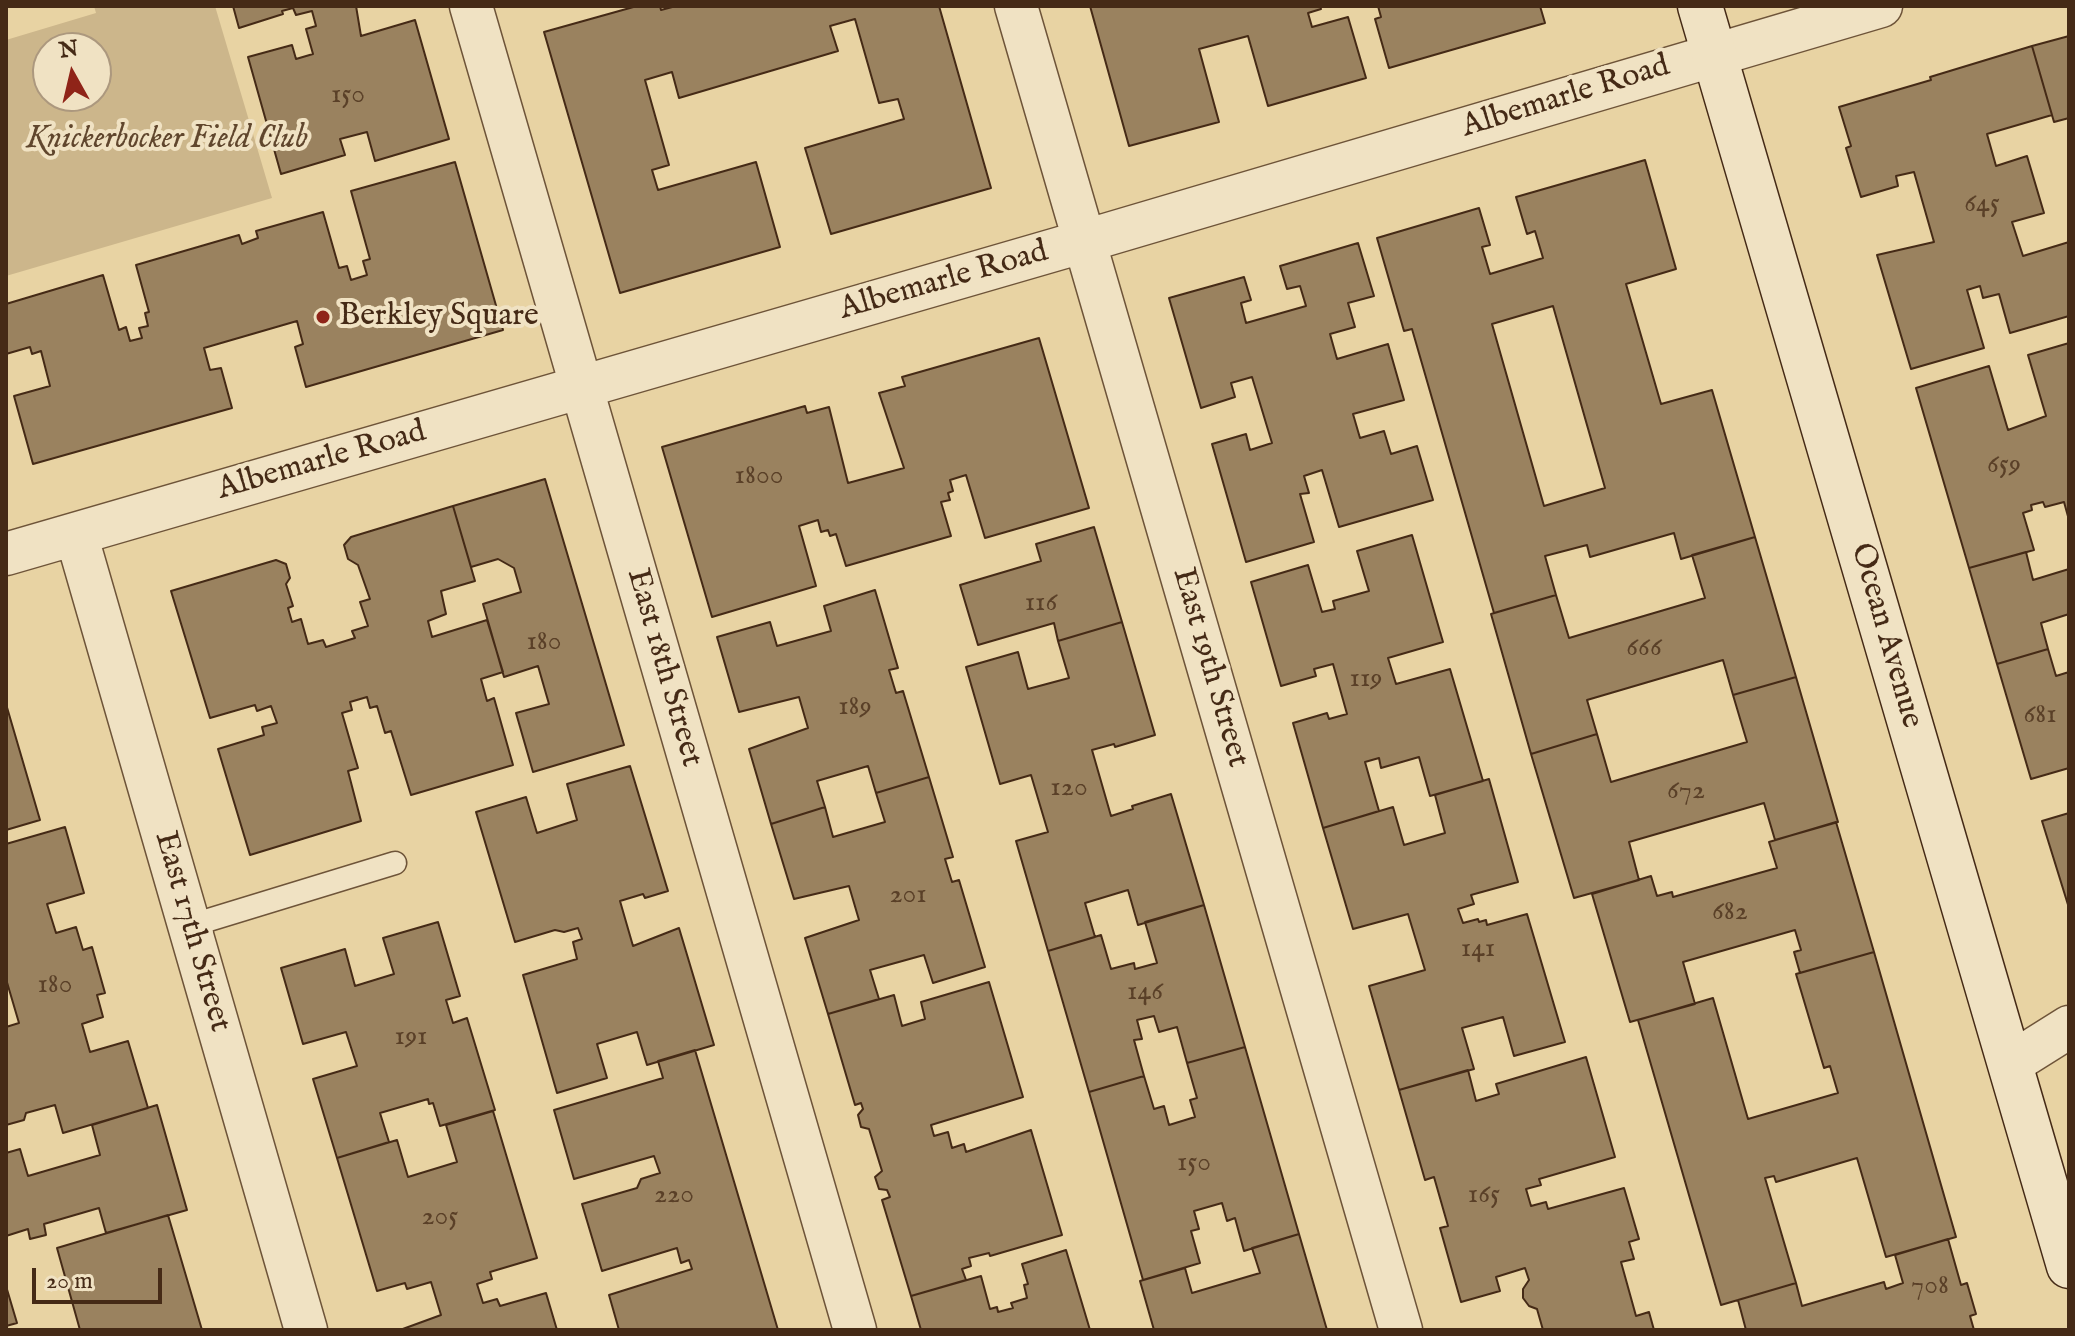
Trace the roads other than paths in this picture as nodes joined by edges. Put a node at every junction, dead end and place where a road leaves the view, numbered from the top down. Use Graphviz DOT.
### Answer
graph roads {
  1 [pos="471,6"];
  2 [pos="1016,6"];
  3 [pos="1700,6"];
  4 [pos="1881,6"];
  5 [pos="1715,53"];
  6 [pos="1085,241"];
  7 [pos="582,386"];
  8 [pos="76,534"];
  9 [pos="6,554"];
  10 [pos="395,863"];
  11 [pos="189,926"];
  12 [pos="2069,1027"];
  13 [pos="2010,1064"];
  14 [pos="2069,1266"];
  15 [pos="306,1330"];
  16 [pos="855,1330"];
  17 [pos="1401,1330"];
  1 -- 7 [label="street, East 18th Street"];
  2 -- 6 [label="street, East 19th Street"];
  3 -- 5 [label="main road, Ocean Avenue"];
  4 -- 5 [label="street, Albemarle Road"];
  5 -- 6 [label="street, Albemarle Road"];
  5 -- 13 [label="main road, Ocean Avenue"];
  6 -- 7 [label="street, Albemarle Road"];
  6 -- 17 [label="street, East 19th Street"];
  7 -- 8 [label="street, Albemarle Road"];
  7 -- 16 [label="street, East 18th Street"];
  8 -- 9 [label="street, Albemarle Road"];
  8 -- 11 [label="street, East 17th Street"];
  10 -- 11 [label="lane"];
  11 -- 15 [label="street, East 17th Street"];
  12 -- 13 [label="street"];
  13 -- 14 [label="main road, Ocean Avenue"];
}
